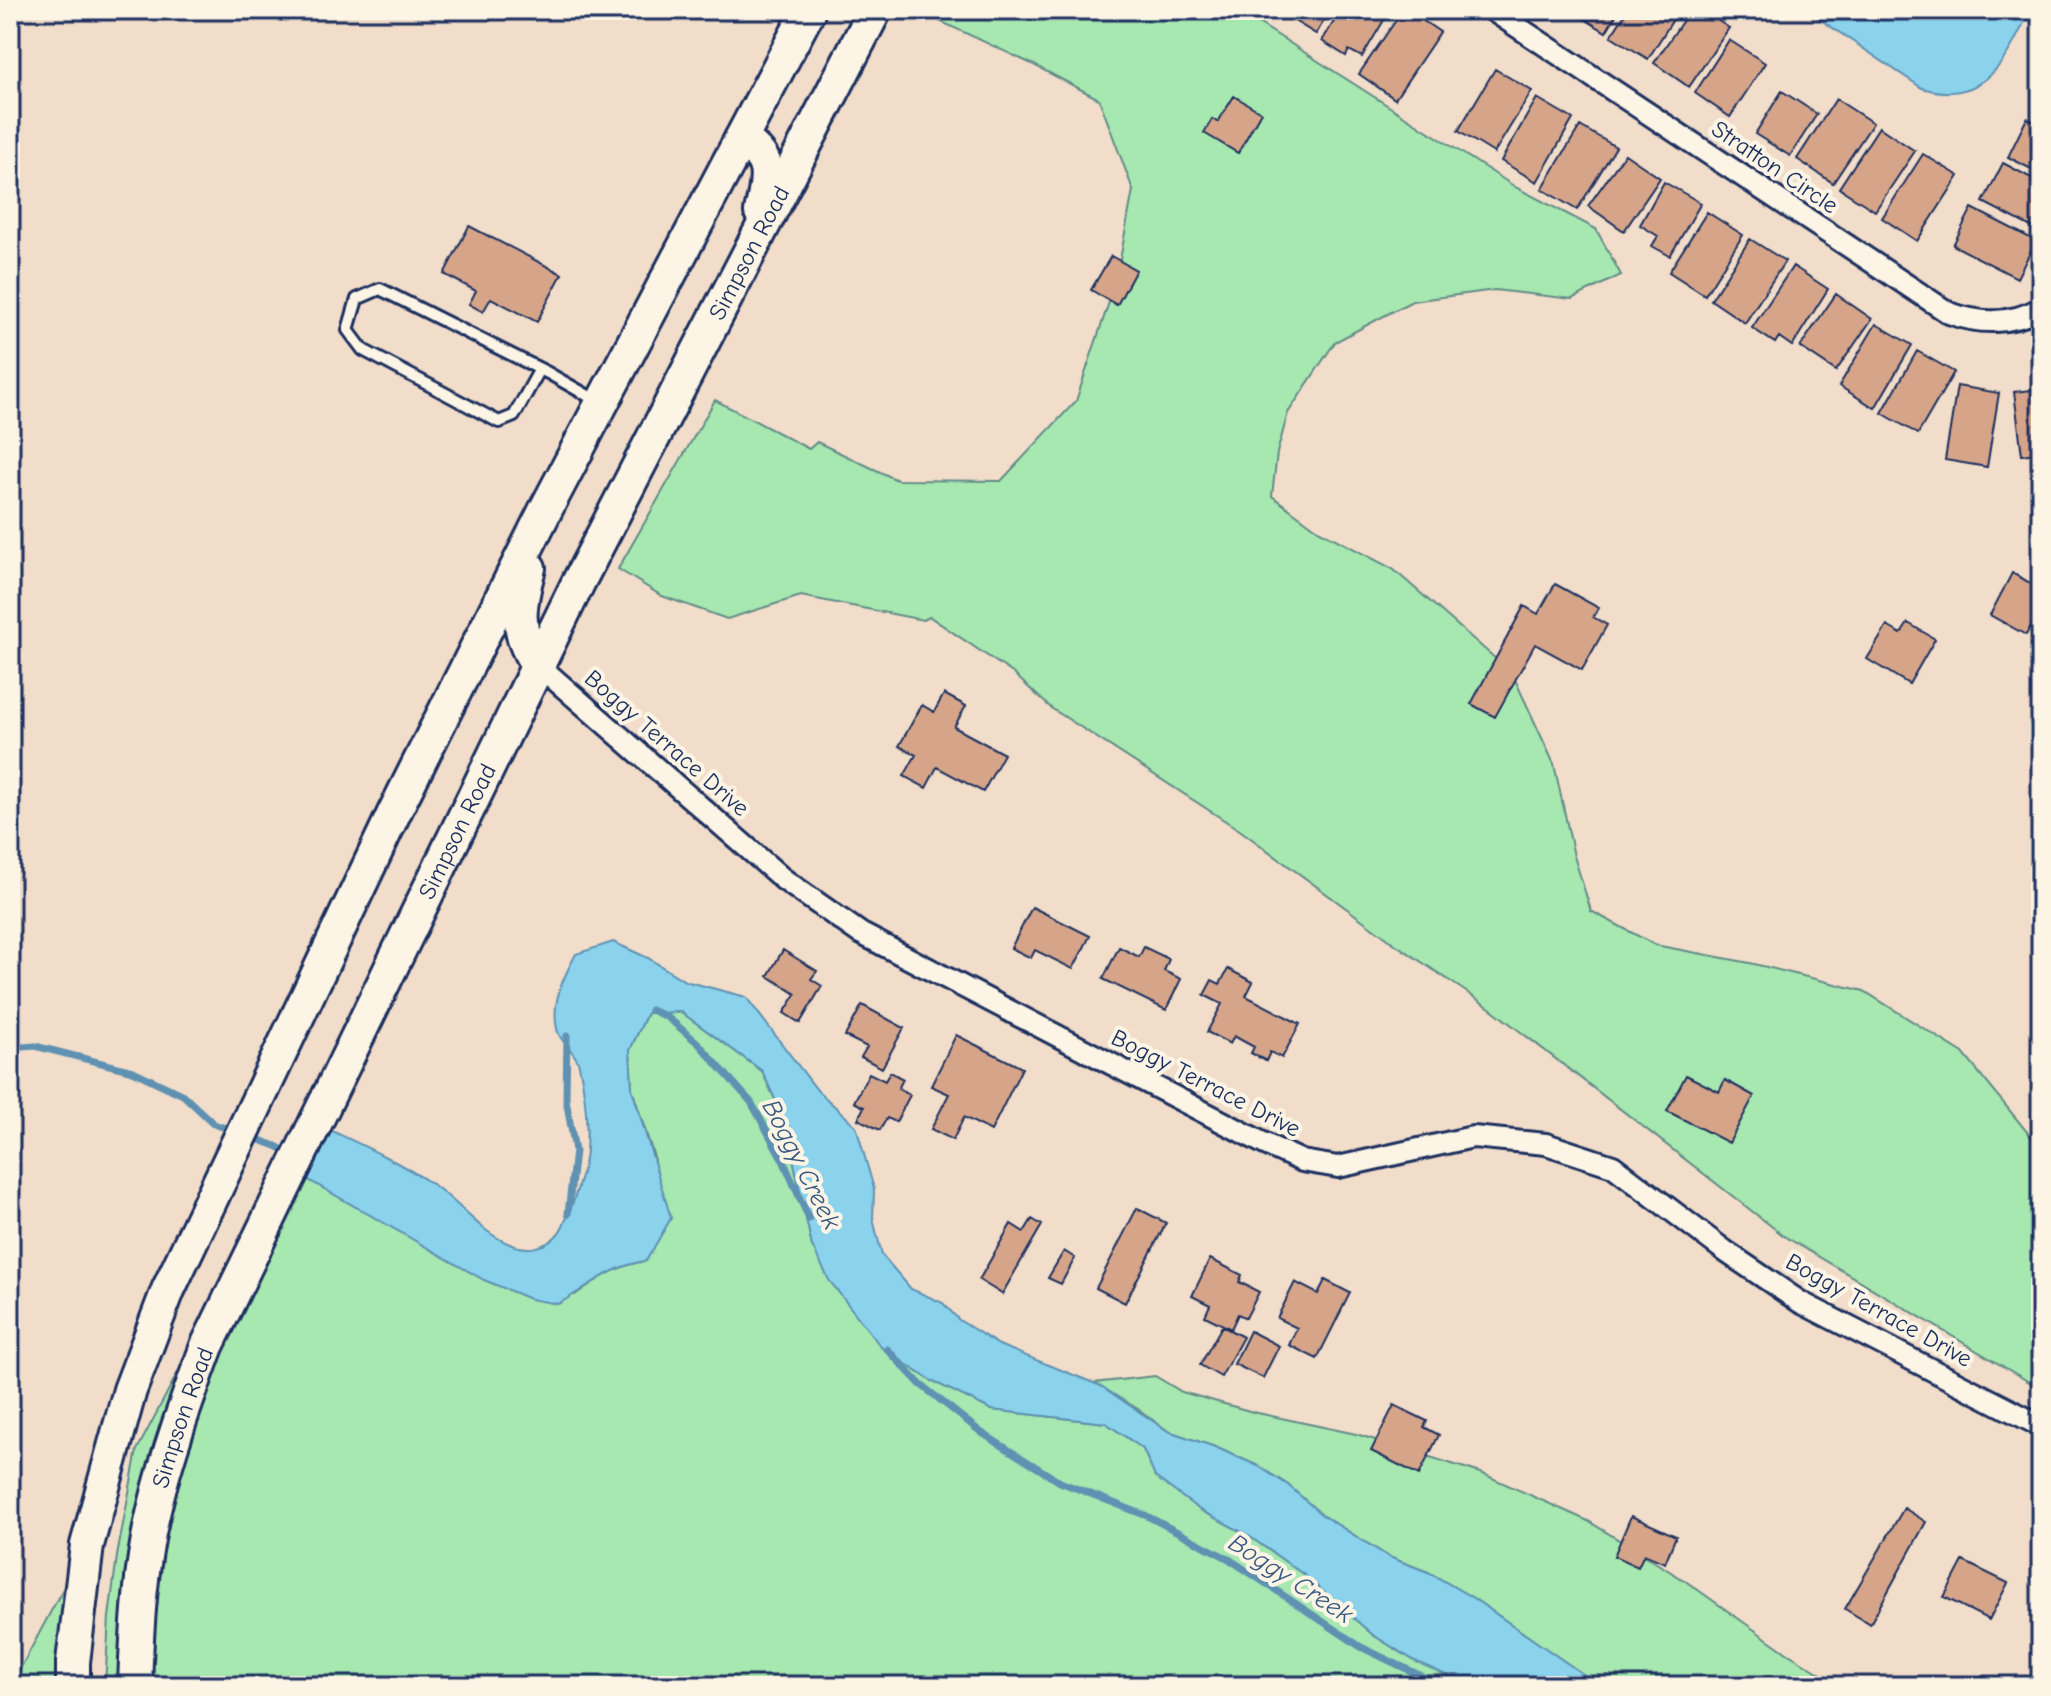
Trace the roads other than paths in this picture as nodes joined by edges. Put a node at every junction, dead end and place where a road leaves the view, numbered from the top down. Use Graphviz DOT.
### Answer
graph roads {
  1 [pos="809,10"];
  2 [pos="875,10"];
  3 [pos="1492,10"];
  4 [pos="741,139"];
  5 [pos="754,243"];
  6 [pos="2041,308"];
  7 [pos="540,369"];
  8 [pos="601,403"];
  9 [pos="547,507"];
  10 [pos="537,664"];
  11 [pos="2041,1426"];
  12 [pos="73,1686"];
  13 [pos="135,1686"];
  1 -- 4 [label="main road"];
  2 -- 5 [label="main road, Simpson Road"];
  3 -- 6 [label="street, Stratton Circle"];
  4 -- 5 [label="main road"];
  4 -- 8 [label="main road"];
  5 -- 10 [label="main road, Simpson Road"];
  7 -- 7 [label="lane"];
  7 -- 8 [label="lane"];
  8 -- 9 [label="main road"];
  9 -- 10 [label="main road"];
  9 -- 12 [label="main road"];
  10 -- 11 [label="street, Boggy Terrace Drive"];
  10 -- 13 [label="main road, Simpson Road"];
}
